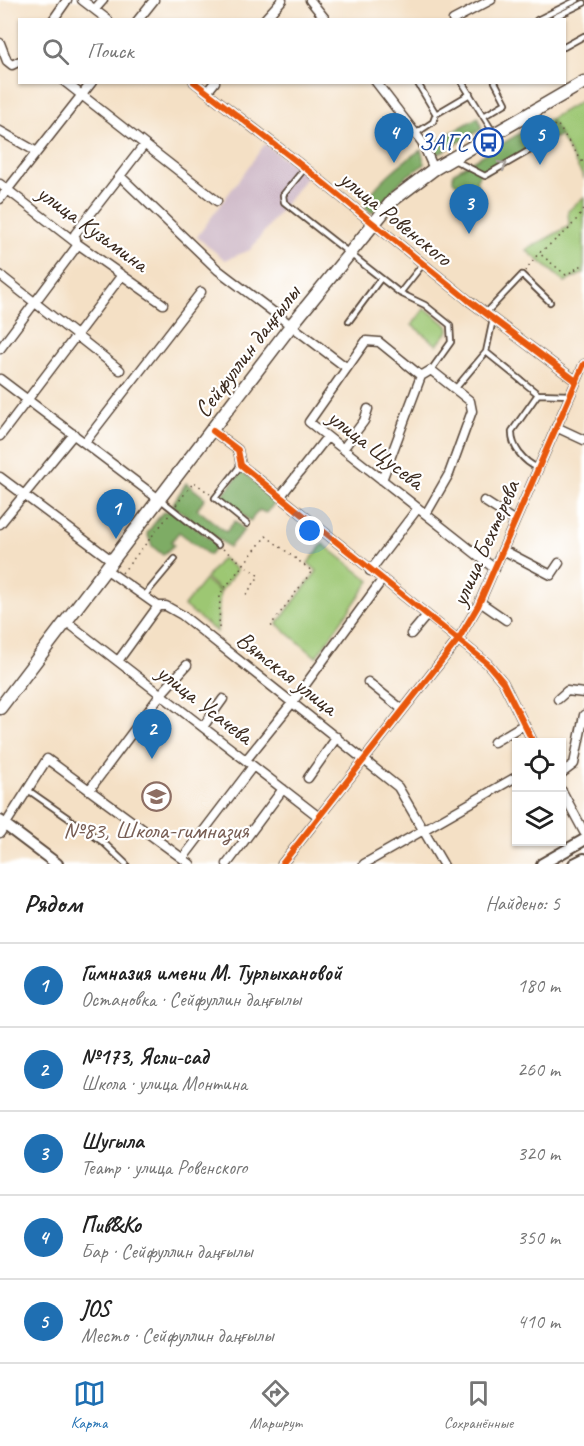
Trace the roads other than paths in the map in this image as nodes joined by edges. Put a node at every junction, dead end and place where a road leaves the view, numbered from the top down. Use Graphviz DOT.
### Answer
graph roads {
  1 [pos="67,0"];
  2 [pos="82,0"];
  3 [pos="103,0"];
  4 [pos="154,0"];
  5 [pos="282,0"];
  6 [pos="310,0"];
  7 [pos="490,0"];
  8 [pos="577,0"];
  9 [pos="584,3"];
  10 [pos="95,9"];
  11 [pos="54,18"];
  12 [pos="106,18"];
  13 [pos="140,18"];
  14 [pos="266,18"];
  15 [pos="324,18"];
  16 [pos="457,18"];
  17 [pos="541,18"];
  18 [pos="555,18"];
  19 [pos="584,36"];
  20 [pos="0,43"];
  21 [pos="566,46"];
  22 [pos="18,62"];
  23 [pos="584,82"];
  24 [pos="68,84"];
  25 [pos="90,84"];
  26 [pos="197,84"];
  27 [pos="213,84"];
  28 [pos="378,84"];
  29 [pos="418,84"];
  30 [pos="463,84"];
  31 [pos="498,84"];
  32 [pos="207,92"];
  33 [pos="470,94"];
  34 [pos="82,95"];
  35 [pos="436,114"];
  36 [pos="530,114"];
  37 [pos="484,116"];
  38 [pos="0,131"];
  39 [pos="415,134"];
  40 [pos="495,134"];
  41 [pos="144,145"];
  42 [pos="37,152"];
  43 [pos="452,159"];
  44 [pos="305,168"];
  45 [pos="434,169"];
  46 [pos="120,176"];
  47 [pos="4,186"];
  48 [pos="0,199"];
  49 [pos="217,201"];
  50 [pos="373,223"];
  51 [pos="75,242"];
  52 [pos="348,253"];
  53 [pos="423,264"];
  54 [pos="122,274"];
  55 [pos="0,275"];
  56 [pos="381,278"];
  57 [pos="201,292"];
  58 [pos="400,292"];
  59 [pos="34,301"];
  60 [pos="550,302"];
  61 [pos="163,304"];
  62 [pos="489,316"];
  63 [pos="349,321"];
  64 [pos="290,327"];
  65 [pos="75,335"];
  66 [pos="0,349"];
  67 [pos="486,352"];
  68 [pos="584,363"];
  69 [pos="347,368"];
  70 [pos="120,370"];
  71 [pos="431,370"];
  72 [pos="421,376"];
  73 [pos="0,379"];
  74 [pos="576,381"];
  75 [pos="455,389"];
  76 [pos="538,394"];
  77 [pos="570,395"];
  78 [pos="28,400"];
  79 [pos="368,409"];
  80 [pos="556,427"];
  81 [pos="213,431"];
  82 [pos="74,434"];
  83 [pos="0,436"];
  84 [pos="327,437"];
  85 [pos="584,440"];
  86 [pos="85,442"];
  87 [pos="343,450"];
  88 [pos="241,465"];
  89 [pos="538,468"];
  90 [pos="0,477"];
  91 [pos="382,480"];
  92 [pos="24,495"];
  93 [pos="280,497"];
  94 [pos="160,500"];
  95 [pos="484,501"];
  96 [pos="418,508"];
  97 [pos="426,514"];
  98 [pos="515,521"];
  99 [pos="0,524"];
  100 [pos="247,524"];
  101 [pos="218,545"];
  102 [pos="503,550"];
  103 [pos="175,559"];
  104 [pos="559,563"];
  105 [pos="110,566"];
  106 [pos="495,569"];
  107 [pos="370,571"];
  108 [pos="382,580"];
  109 [pos="144,597"];
  110 [pos="480,602"];
  111 [pos="158,606"];
  112 [pos="427,615"];
  113 [pos="506,620"];
  114 [pos="67,622"];
  115 [pos="411,634"];
  116 [pos="458,640"];
  117 [pos="118,661"];
  118 [pos="187,665"];
  119 [pos="368,682"];
  120 [pos="584,693"];
  121 [pos="160,694"];
  122 [pos="223,699"];
  123 [pos="558,699"];
  124 [pos="292,703"];
  125 [pos="0,708"];
  126 [pos="403,710"];
  127 [pos="584,715"];
  128 [pos="523,725"];
  129 [pos="202,727"];
  130 [pos="337,737"];
  131 [pos="531,738"];
  132 [pos="494,742"];
  133 [pos="365,758"];
  134 [pos="250,763"];
  135 [pos="566,770"];
  136 [pos="308,778"];
  137 [pos="512,779"];
  138 [pos="27,789"];
  139 [pos="90,789"];
  140 [pos="283,789"];
  141 [pos="566,801"];
  142 [pos="319,817"];
  143 [pos="2,826"];
  144 [pos="423,831"];
  145 [pos="584,832"];
  146 [pos="584,840"];
  147 [pos="183,858"];
  148 [pos="57,864"];
  149 [pos="126,864"];
  150 [pos="190,864"];
  151 [pos="226,864"];
  152 [pos="282,864"];
  153 [pos="364,864"];
  154 [pos="443,864"];
  155 [pos="542,864"];
  1 -- 11 [label="street"];
  2 -- 10 [label="street"];
  3 -- 10 [label="street"];
  4 -- 13 [label="street"];
  5 -- 14 [label="street"];
  6 -- 15 [label="street"];
  7 -- 16 [label="street"];
  8 -- 17 [label="lane"];
  9 -- 18 [label="lane"];
  10 -- 12 [label="street"];
  19 -- 21 [label="lane"];
  20 -- 22 [label="street"];
  23 -- 36 [label="main road, Сейфуллин даңғылы"];
  24 -- 34 [label="street"];
  25 -- 34 [label="street"];
  26 -- 32 [label="street, улица Ровенского"];
  27 -- 32 [label="street"];
  28 -- 39 [label="street"];
  29 -- 35 [label="lane"];
  30 -- 33 [label="lane"];
  31 -- 37 [label="lane"];
  32 -- 44 [label="street, улица Ровенского"];
  33 -- 35 [label="lane"];
  33 -- 37 [label="lane"];
  34 -- 41 [label="street"];
  34 -- 42 [label="street"];
  35 -- 39 [label="lane"];
  36 -- 40 [label="main road, Сейфуллин даңғылы"];
  43 -- 36 [label="lane, one-way"];
  37 -- 40 [label="lane"];
  38 -- 42 [label="street"];
  39 -- 45 [label="street"];
  40 -- 43 [label="main road, Сейфуллин даңғылы"];
  41 -- 46 [label="street"];
  41 -- 49 [label="street"];
  42 -- 47 [label="street"];
  43 -- 45 [label="main road, Сейфуллин даңғылы"];
  44 -- 50 [label="street, улица Ровенского"];
  44 -- 52 [label="lane"];
  45 -- 50 [label="main road, Сейфуллин даңғылы"];
  46 -- 51 [label="street"];
  46 -- 64 [label="street"];
  47 -- 48 [label="street"];
  47 -- 51 [label="street, улица Кузьмина"];
  50 -- 52 [label="main road, Сейфуллин даңғылы"];
  50 -- 53 [label="street, улица Ровенского"];
  51 -- 54 [label="street, улица Кузьмина"];
  51 -- 59 [label="street"];
  52 -- 56 [label="lane"];
  52 -- 64 [label="main road, Сейфуллин даңғылы"];
  53 -- 58 [label="lane"];
  53 -- 62 [label="street, улица Ровенского"];
  54 -- 61 [label="street, улица Кузьмина"];
  54 -- 65 [label="street"];
  55 -- 59 [label="street"];
  56 -- 58 [label="lane"];
  56 -- 63 [label="lane"];
  57 -- 86 [label="street"];
  58 -- 71 [label="lane"];
  59 -- 65 [label="street"];
  59 -- 66 [label="street"];
  60 -- 62 [label="lane"];
  62 -- 67 [label="lane"];
  62 -- 74 [label="street, улица Ровенского"];
  64 -- 69 [label="street"];
  64 -- 81 [label="main road, Сейфуллин даңғылы"];
  65 -- 70 [label="street"];
  65 -- 78 [label="street"];
  67 -- 75 [label="lane"];
  67 -- 76 [label="lane"];
  68 -- 74 [label="street, улица Бехтерева"];
  69 -- 72 [label="street, улица Щусева"];
  69 -- 84 [label="street, улица Щусева"];
  71 -- 72 [label="street"];
  71 -- 75 [label="street"];
  72 -- 91 [label="street"];
  73 -- 78 [label="street"];
  74 -- 77 [label="street, улица Бехтерева"];
  75 -- 97 [label="street"];
  76 -- 77 [label="lane"];
  76 -- 89 [label="lane"];
  77 -- 80 [label="street, улица Бехтерева"];
  78 -- 82 [label="street"];
  78 -- 83 [label="street"];
  79 -- 87 [label="street"];
  80 -- 85 [label="street"];
  80 -- 89 [label="street, улица Бехтерева"];
  81 -- 88 [label="street"];
  81 -- 94 [label="main road, Сейфуллин даңғылы"];
  82 -- 86 [label="street"];
  82 -- 92 [label="street"];
  84 -- 87 [label="street, улица Щусева"];
  84 -- 93 [label="street"];
  86 -- 94 [label="street"];
  87 -- 91 [label="street, улица Щусева"];
  88 -- 93 [label="street"];
  88 -- 100 [label="lane"];
  89 -- 98 [label="street, улица Бехтерева"];
  90 -- 92 [label="street, Вятская улица"];
  91 -- 96 [label="street, улица Щусева"];
  92 -- 99 [label="street"];
  92 -- 105 [label="street, Вятская улица"];
  93 -- 107 [label="street"];
  94 -- 101 [label="lane"];
  94 -- 105 [label="main road, Сейфуллин даңғылы"];
  95 -- 98 [label="street"];
  96 -- 97 [label="street, улица Щусева"];
  96 -- 107 [label="street"];
  97 -- 106 [label="street, улица Щусева"];
  98 -- 102 [label="street, улица Бехтерева"];
  102 -- 104 [label="street"];
  102 -- 106 [label="street, улица Бехтерева"];
  103 -- 109 [label="lane"];
  105 -- 109 [label="street, Вятская улица"];
  105 -- 114 [label="main road, Сейфуллин даңғылы"];
  106 -- 110 [label="street, улица Бехтерева"];
  107 -- 108 [label="street"];
  108 -- 112 [label="street"];
  108 -- 124 [label="street"];
  109 -- 111 [label="street, Вятская улица"];
  110 -- 113 [label="street"];
  110 -- 116 [label="street, улица Бехтерева"];
  111 -- 117 [label="street"];
  111 -- 124 [label="street, Вятская улица"];
  112 -- 115 [label="street"];
  112 -- 116 [label="street"];
  114 -- 117 [label="street, улица Усачева"];
  114 -- 125 [label="main road, Сейфуллин даңғылы"];
  116 -- 126 [label="street, улица Бехтерева"];
  116 -- 128 [label="street"];
  117 -- 121 [label="street, улица Усачева"];
  118 -- 121 [label="street"];
  119 -- 126 [label="street"];
  120 -- 123 [label="street"];
  121 -- 129 [label="street, улица Усачева"];
  121 -- 139 [label="street"];
  122 -- 129 [label="street"];
  124 -- 130 [label="street, Вятская улица"];
  124 -- 134 [label="street"];
  126 -- 133 [label="street, улица Бехтерева"];
  127 -- 135 [label="street"];
  128 -- 131 [label="street"];
  128 -- 132 [label="street"];
  129 -- 134 [label="street, улица Усачева"];
  130 -- 133 [label="street, Вятская улица"];
  130 -- 136 [label="street"];
  133 -- 142 [label="street, улица Бехтерева"];
  133 -- 144 [label="street, Вятская улица"];
  134 -- 140 [label="street, улица Усачева"];
  134 -- 147 [label="street"];
  137 -- 144 [label="street"];
  138 -- 139 [label="street"];
  138 -- 143 [label="street"];
  138 -- 149 [label="lane"];
  139 -- 147 [label="street"];
  140 -- 142 [label="street, улица Усачева"];
  140 -- 151 [label="street"];
  141 -- 145 [label="street"];
  142 -- 152 [label="street, улица Бехтерева"];
  143 -- 148 [label="street"];
  144 -- 153 [label="street"];
  144 -- 154 [label="street, Вятская улица"];
  146 -- 155 [label="street"];
  147 -- 150 [label="street"];
}
